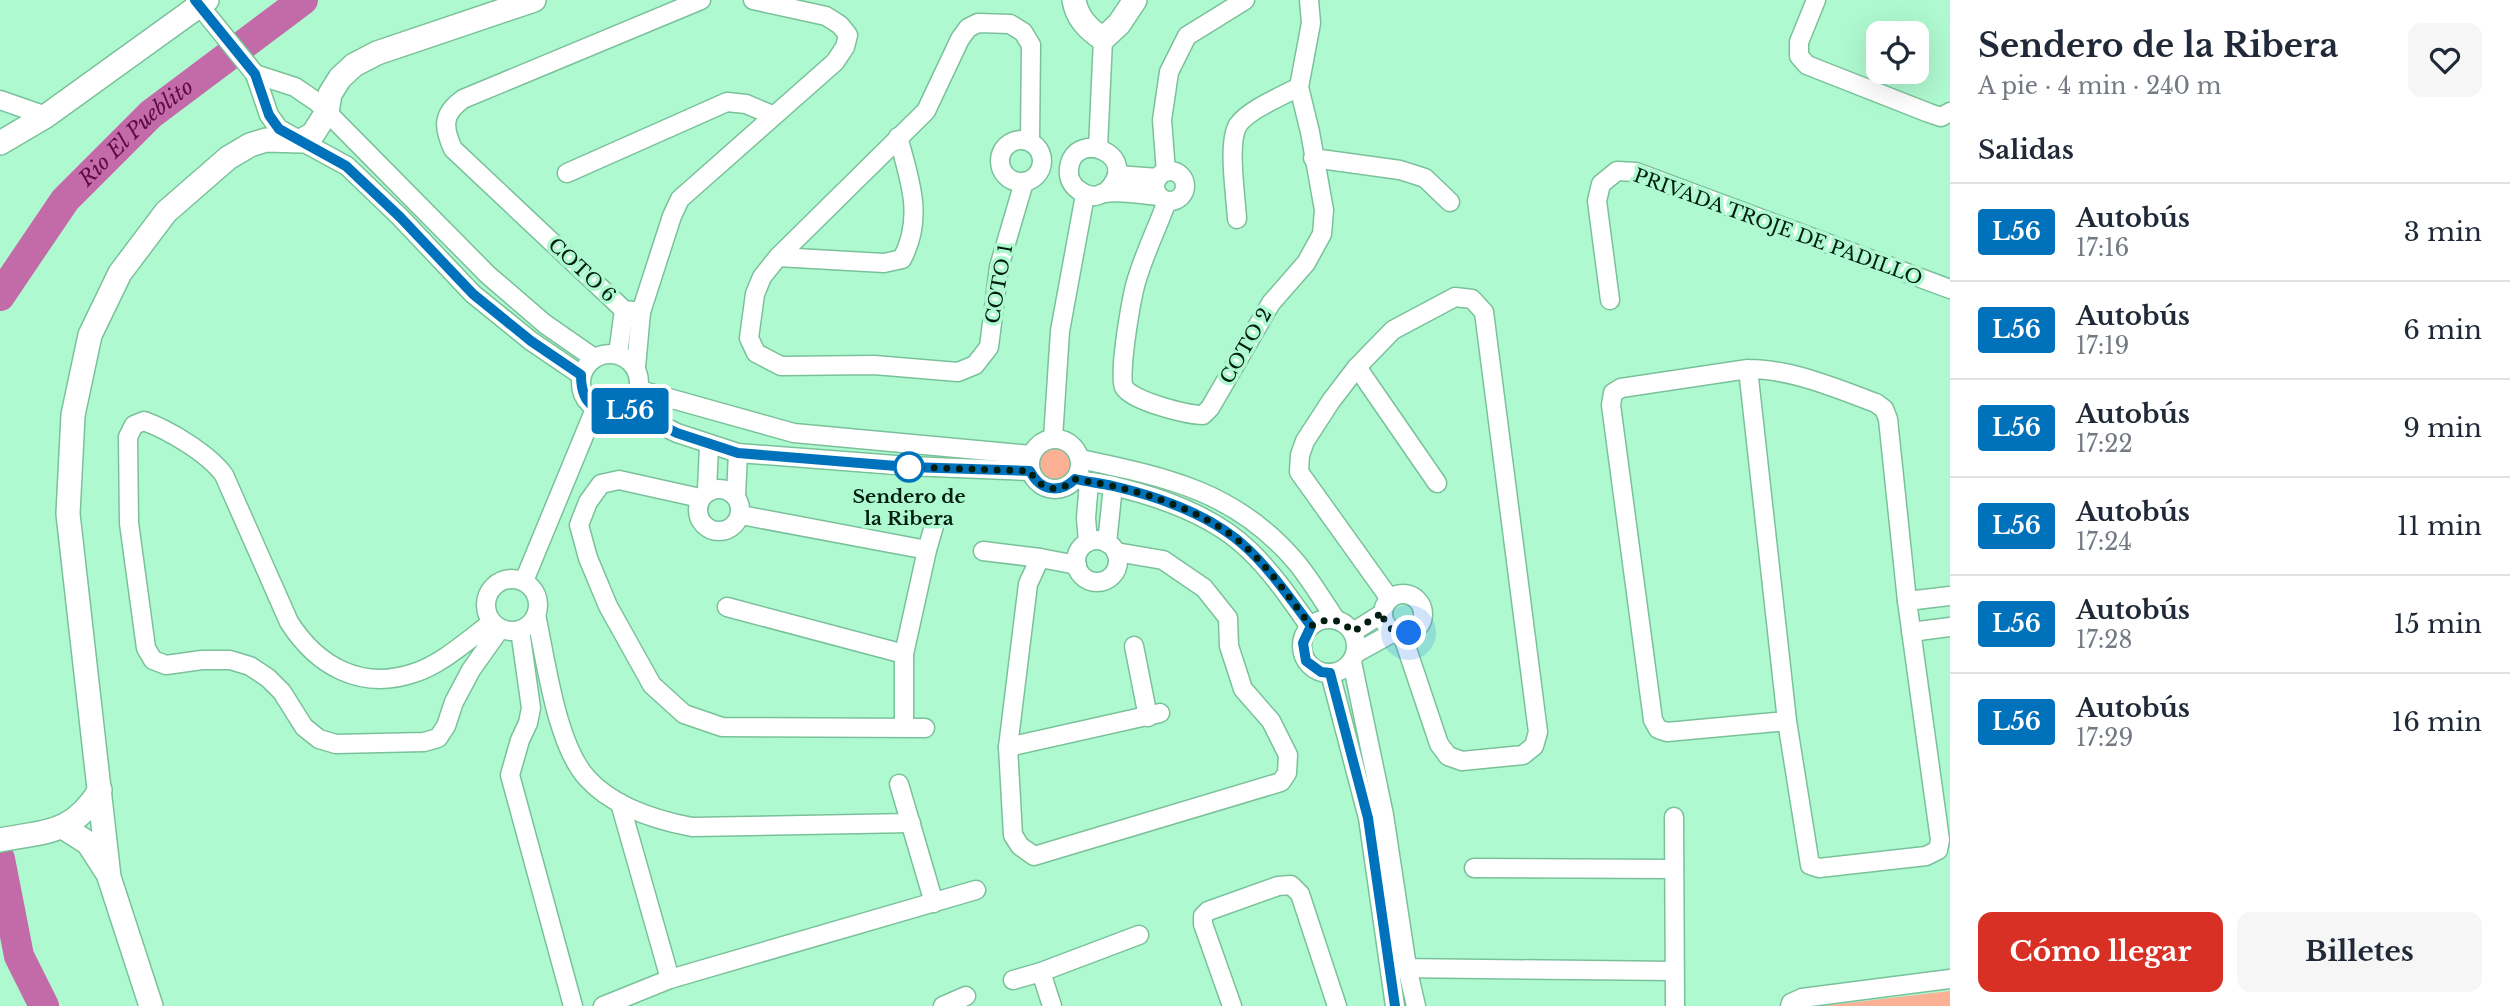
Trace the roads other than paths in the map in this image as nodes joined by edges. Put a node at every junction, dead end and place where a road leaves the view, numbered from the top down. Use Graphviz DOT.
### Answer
graph roads {
  1 [pos="534,0"];
  2 [pos="701,0"];
  3 [pos="753,0"];
  4 [pos="1074,0"];
  5 [pos="1245,0"];
  6 [pos="1309,0"];
  7 [pos="1816,0"];
  8 [pos="200,2"];
  9 [pos="1131,2"];
  10 [pos="1103,39"];
  11 [pos="255,74"];
  12 [pos="1299,87"];
  13 [pos="0,100"];
  14 [pos="327,112"];
  15 [pos="1950,112"];
  16 [pos="46,116"];
  17 [pos="772,116"];
  18 [pos="898,137"];
  19 [pos="301,141"];
  20 [pos="0,143"];
  21 [pos="1035,146"];
  22 [pos="1098,148"];
  23 [pos="1073,157"];
  24 [pos="1313,158"];
  25 [pos="1040,172"];
  26 [pos="567,173"];
  27 [pos="1117,175"];
  28 [pos="1070,180"];
  29 [pos="1024,182"];
  30 [pos="1162,187"];
  31 [pos="1106,192"];
  32 [pos="1085,195"];
  33 [pos="1450,202"];
  34 [pos="1237,219"];
  35 [pos="778,257"];
  36 [pos="1950,289"];
  37 [pos="1610,300"];
  38 [pos="633,311"];
  39 [pos="618,354"];
  40 [pos="594,358"];
  41 [pos="1357,367"];
  42 [pos="636,368"];
  43 [pos="1748,369"];
  44 [pos="581,375"];
  45 [pos="640,390"];
  46 [pos="626,408"];
  47 [pos="595,409"];
  48 [pos="1052,438"];
  49 [pos="709,446"];
  50 [pos="738,453"];
  51 [pos="1080,459"];
  52 [pos="1030,463"];
  53 [pos="1082,481"];
  54 [pos="1437,483"];
  55 [pos="1113,486"];
  56 [pos="704,494"];
  57 [pos="736,495"];
  58 [pos="741,515"];
  59 [pos="934,526"];
  60 [pos="1088,542"];
  61 [pos="1112,547"];
  62 [pos="927,550"];
  63 [pos="983,551"];
  64 [pos="1040,558"];
  65 [pos="1077,565"];
  66 [pos="524,581"];
  67 [pos="1950,596"];
  68 [pos="1907,601"];
  69 [pos="1387,606"];
  70 [pos="727,607"];
  71 [pos="536,615"];
  72 [pos="1336,620"];
  73 [pos="496,626"];
  74 [pos="1311,626"];
  75 [pos="1950,627"];
  76 [pos="520,631"];
  77 [pos="1353,632"];
  78 [pos="1911,632"];
  79 [pos="1398,633"];
  80 [pos="1134,646"];
  81 [pos="905,654"];
  82 [pos="1354,657"];
  83 [pos="1330,673"];
  84 [pos="559,720"];
  85 [pos="1787,721"];
  86 [pos="528,723"];
  87 [pos="904,727"];
  88 [pos="925,728"];
  89 [pos="1008,747"];
  90 [pos="899,784"];
  91 [pos="100,790"];
  92 [pos="620,803"];
  93 [pos="1674,817"];
  94 [pos="911,823"];
  95 [pos="63,827"];
  96 [pos="0,840"];
  97 [pos="1474,868"];
  98 [pos="1674,869"];
  99 [pos="109,877"];
  100 [pos="976,890"];
  101 [pos="934,903"];
  102 [pos="1139,935"];
  103 [pos="1399,967"];
  104 [pos="1674,971"];
  105 [pos="1041,972"];
  106 [pos="670,979"];
  107 [pos="1950,979"];
  108 [pos="1013,980"];
  109 [pos="966,996"];
  110 [pos="151,1006"];
  111 [pos="573,1006"];
  112 [pos="603,1006"];
  113 [pos="943,1006"];
  114 [pos="1052,1006"];
  115 [pos="1232,1006"];
  116 [pos="1337,1006"];
  117 [pos="1395,1006"];
  118 [pos="1416,1006"];
  119 [pos="1675,1006"];
  120 [pos="1790,1006"];
  1 -- 14 [label="street"];
  2 -- 38 [label="street, COTO 6"];
  3 -- 17 [label="street, COTO 6"];
  4 -- 10 [label="street"];
  5 -- 30 [label="street"];
  6 -- 12 [label="street"];
  7 -- 15 [label="street"];
  8 -- 11 [label="street"];
  8 -- 16 [label="street"];
  9 -- 10 [label="street"];
  10 -- 22 [label="street"];
  11 -- 14 [label="street"];
  11 -- 19 [label="street"];
  12 -- 24 [label="street"];
  12 -- 34 [label="street"];
  13 -- 16 [label="street"];
  14 -- 19 [label="street"];
  14 -- 40 [label="street"];
  16 -- 20 [label="street"];
  17 -- 26 [label="street"];
  17 -- 38 [label="street, COTO 6"];
  18 -- 21 [label="street"];
  18 -- 35 [label="street"];
  18 -- 35 [label="street"];
  19 -- 44 [label="street"];
  19 -- 91 [label="street"];
  21 -- 23 [label="street"];
  21 -- 25 [label="street"];
  21 -- 29 [label="street"];
  22 -- 23 [label="street"];
  22 -- 27 [label="street"];
  23 -- 28 [label="street"];
  24 -- 30 [label="street, COTO 2"];
  24 -- 33 [label="street"];
  25 -- 28 [label="street"];
  25 -- 29 [label="street"];
  27 -- 30 [label="street"];
  27 -- 31 [label="street"];
  28 -- 32 [label="street"];
  29 -- 35 [label="street, COTO 1"];
  30 -- 31 [label="street"];
  31 -- 32 [label="street"];
  32 -- 48 [label="street"];
  36 -- 37 [label="street, PRIVADA TROJE DE PADILLO"];
  38 -- 39 [label="street"];
  38 -- 42 [label="street"];
  39 -- 40 [label="street"];
  39 -- 42 [label="street"];
  40 -- 44 [label="street"];
  41 -- 54 [label="street"];
  41 -- 69 [label="street"];
  41 -- 79 [label="street"];
  42 -- 45 [label="street"];
  43 -- 68 [label="street"];
  43 -- 85 [label="street"];
  43 -- 85 [label="street"];
  44 -- 47 [label="street"];
  45 -- 46 [label="street"];
  45 -- 52 [label="street"];
  46 -- 47 [label="street"];
  46 -- 49 [label="street"];
  47 -- 66 [label="street"];
  48 -- 51 [label="street"];
  48 -- 52 [label="street"];
  49 -- 50 [label="street"];
  49 -- 56 [label="street"];
  50 -- 52 [label="street"];
  50 -- 57 [label="street"];
  51 -- 53 [label="street"];
  51 -- 72 [label="street"];
  52 -- 53 [label="street"];
  53 -- 55 [label="street"];
  53 -- 60 [label="street"];
  55 -- 61 [label="street"];
  55 -- 74 [label="street"];
  56 -- 57 [label="street"];
  56 -- 58 [label="street"];
  56 -- 87 [label="street"];
  57 -- 58 [label="street"];
  58 -- 62 [label="street"];
  59 -- 62 [label="street"];
  60 -- 61 [label="street"];
  60 -- 65 [label="street"];
  61 -- 65 [label="street"];
  61 -- 89 [label="street"];
  62 -- 81 [label="street"];
  63 -- 64 [label="street"];
  64 -- 65 [label="street"];
  64 -- 89 [label="street"];
  66 -- 71 [label="street"];
  66 -- 73 [label="street"];
  67 -- 68 [label="street"];
  68 -- 78 [label="street"];
  69 -- 77 [label="street"];
  69 -- 79 [label="street"];
  69 -- 79 [label="street"];
  70 -- 81 [label="street"];
  71 -- 76 [label="street"];
  71 -- 84 [label="street"];
  72 -- 74 [label="street"];
  72 -- 77 [label="street"];
  73 -- 73 [label="street"];
  73 -- 76 [label="street"];
  74 -- 83 [label="street"];
  75 -- 78 [label="street"];
  76 -- 86 [label="street"];
  77 -- 82 [label="street"];
  78 -- 85 [label="street"];
  79 -- 82 [label="street"];
  80 -- 89 [label="street"];
  81 -- 87 [label="street"];
  82 -- 83 [label="street"];
  82 -- 103 [label="street"];
  83 -- 103 [label="street"];
  84 -- 86 [label="street"];
  84 -- 92 [label="street"];
  86 -- 111 [label="street"];
  87 -- 88 [label="street"];
  90 -- 94 [label="street"];
  91 -- 95 [label="street"];
  91 -- 99 [label="street"];
  92 -- 94 [label="street"];
  92 -- 106 [label="street"];
  93 -- 98 [label="street"];
  94 -- 101 [label="street"];
  95 -- 96 [label="street"];
  95 -- 99 [label="street"];
  97 -- 98 [label="street"];
  98 -- 104 [label="street"];
  99 -- 110 [label="street"];
  100 -- 101 [label="street"];
  101 -- 106 [label="street"];
  102 -- 105 [label="street"];
  103 -- 104 [label="street"];
  103 -- 117 [label="street"];
  103 -- 118 [label="street"];
  104 -- 119 [label="street"];
  105 -- 108 [label="street"];
  105 -- 114 [label="street"];
  106 -- 112 [label="street"];
  107 -- 120 [label="street"];
  109 -- 113 [label="street"];
  115 -- 116 [label="street"];
}
